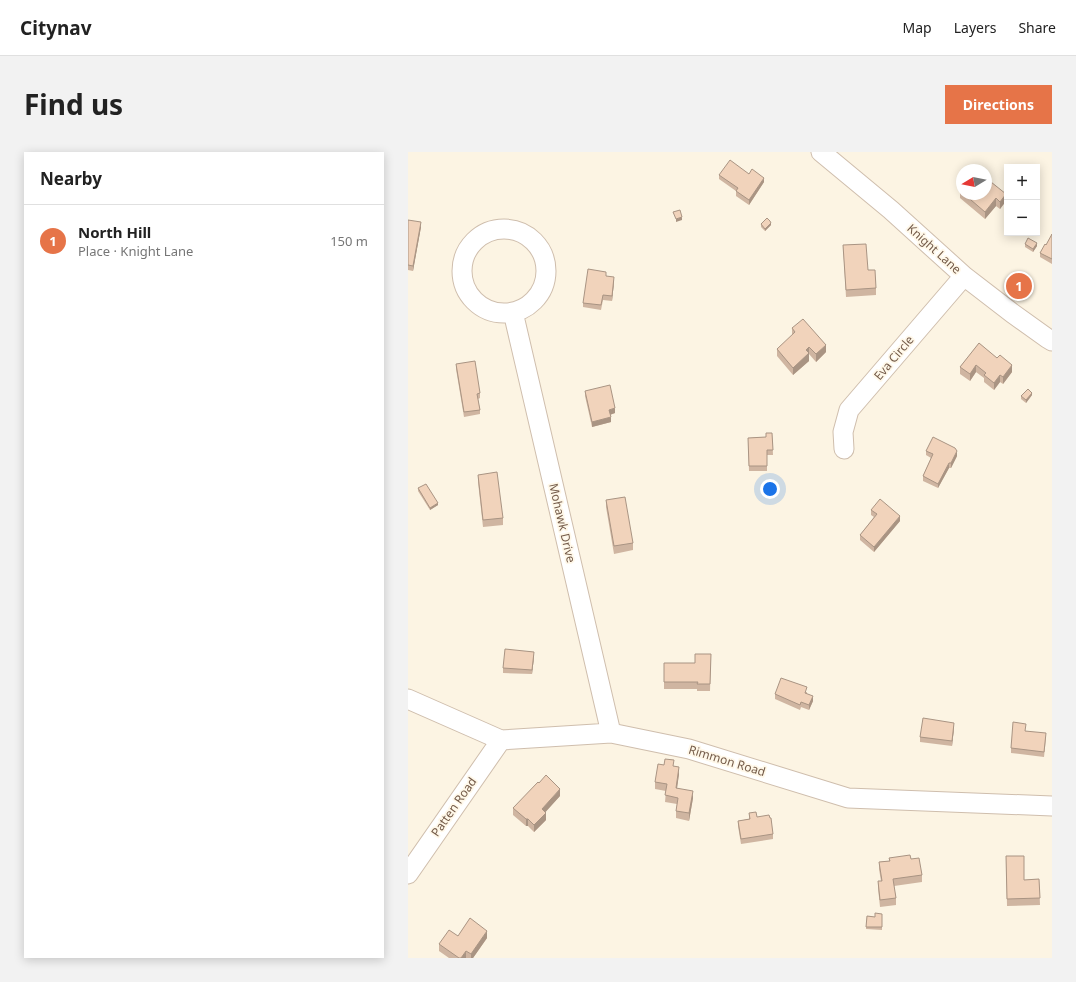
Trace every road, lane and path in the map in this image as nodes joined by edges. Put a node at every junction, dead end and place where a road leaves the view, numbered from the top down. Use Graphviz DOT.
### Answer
graph roads {
  1 [pos="821,152"];
  2 [pos="964,276"];
  3 [pos="513,312"];
  4 [pos="1052,340"];
  5 [pos="844,449"];
  6 [pos="408,699"];
  7 [pos="611,734"];
  8 [pos="501,740"];
  9 [pos="1052,806"];
  10 [pos="408,874"];
  1 -- 2 [label="street, Knight Lane"];
  2 -- 4 [label="street, Knight Lane"];
  2 -- 5 [label="street, Eva Circle"];
  3 -- 3 [label="street"];
  3 -- 7 [label="street, Mohawk Drive"];
  6 -- 8 [label="street, Rimmon Road"];
  7 -- 8 [label="street, Rimmon Road"];
  7 -- 9 [label="street, Rimmon Road"];
  8 -- 10 [label="street, Patten Road"];
}
